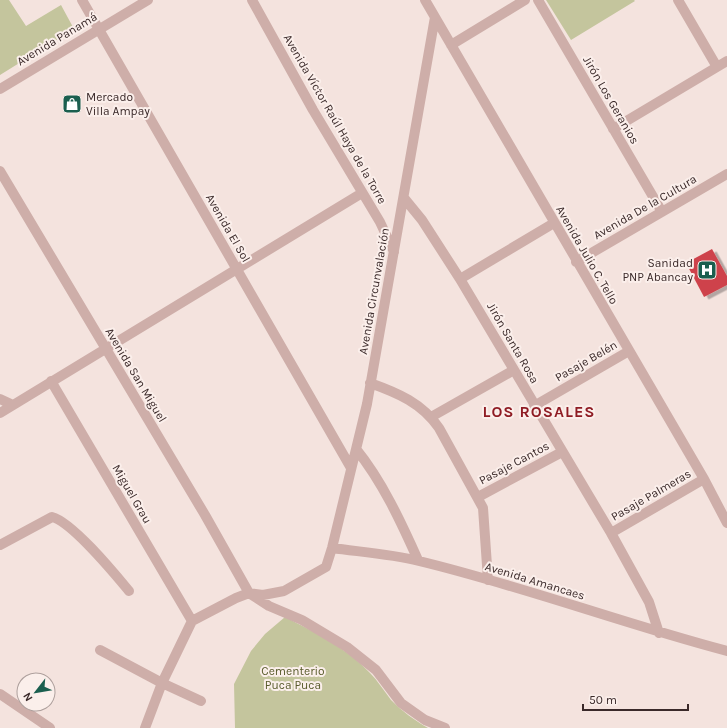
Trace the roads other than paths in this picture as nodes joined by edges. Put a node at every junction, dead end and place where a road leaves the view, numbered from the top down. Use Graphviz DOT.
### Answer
graph roads {
  1 [pos="82,0"];
  2 [pos="148,0"];
  3 [pos="252,0"];
  4 [pos="425,0"];
  5 [pos="525,0"];
  6 [pos="538,0"];
  7 [pos="678,0"];
  8 [pos="435,17"];
  9 [pos="99,29"];
  10 [pos="451,45"];
  11 [pos="727,61"];
  12 [pos="717,67"];
  13 [pos="0,89"];
  14 [pos="613,129"];
  15 [pos="0,171"];
  16 [pos="727,174"];
  17 [pos="362,193"];
  18 [pos="404,198"];
  19 [pos="662,212"];
  20 [pos="554,223"];
  21 [pos="394,252"];
  22 [pos="576,262"];
  23 [pos="236,269"];
  24 [pos="460,279"];
  25 [pos="104,349"];
  26 [pos="629,351"];
  27 [pos="514,370"];
  28 [pos="51,381"];
  29 [pos="370,383"];
  30 [pos="0,400"];
  31 [pos="13,405"];
  32 [pos="534,406"];
  33 [pos="0,413"];
  34 [pos="431,417"];
  35 [pos="356,449"];
  36 [pos="562,452"];
  37 [pos="351,468"];
  38 [pos="704,479"];
  39 [pos="478,497"];
  40 [pos="727,523"];
  41 [pos="611,533"];
  42 [pos="0,544"];
  43 [pos="332,548"];
  44 [pos="418,560"];
  45 [pos="488,580"];
  46 [pos="129,591"];
  47 [pos="249,594"];
  48 [pos="192,621"];
  49 [pos="659,633"];
  50 [pos="100,650"];
  51 [pos="727,651"];
  52 [pos="162,683"];
  53 [pos="0,694"];
  54 [pos="201,701"];
  55 [pos="50,728"];
  56 [pos="145,728"];
  57 [pos="445,728"];
  1 -- 9 [label="street, Avenida El Sol"];
  2 -- 9 [label="street, Avenida Panamá"];
  3 -- 17 [label="street, Avenida Víctor Raúl Haya de la Torre"];
  4 -- 8 [label="street, Avenida Julio C. Tello"];
  5 -- 10 [label="street"];
  6 -- 14 [label="street, Jirón Los Geranios"];
  7 -- 12 [label="street"];
  8 -- 10 [label="street, Avenida Julio C. Tello"];
  8 -- 18 [label="street, Avenida Circunvalación"];
  9 -- 13 [label="street, Avenida Panamá"];
  9 -- 23 [label="street, Avenida El Sol"];
  10 -- 20 [label="street, Avenida Julio C. Tello"];
  11 -- 12 [label="street"];
  12 -- 14 [label="street"];
  14 -- 19 [label="street, Jirón Los Geranios"];
  15 -- 25 [label="street, Avenida San Miguel"];
  16 -- 19 [label="street, Avenida De la Cultura"];
  17 -- 21 [label="street, Avenida Víctor Raúl Haya de la Torre"];
  17 -- 23 [label="street"];
  18 -- 21 [label="street, Avenida Circunvalación"];
  18 -- 24 [label="street, Jirón Santa Rosa"];
  19 -- 22 [label="street, Avenida De la Cultura"];
  20 -- 22 [label="street, Avenida Julio C. Tello"];
  20 -- 24 [label="street"];
  21 -- 29 [label="street, Avenida Circunvalación"];
  22 -- 26 [label="street, Avenida Julio C. Tello"];
  23 -- 25 [label="street"];
  23 -- 37 [label="street, Avenida El Sol"];
  24 -- 27 [label="street, Jirón Santa Rosa"];
  25 -- 28 [label="street"];
  25 -- 47 [label="street, Avenida San Miguel"];
  26 -- 32 [label="street, Pasaje Belén"];
  26 -- 38 [label="street, Avenida Julio C. Tello"];
  27 -- 32 [label="street, Jirón Santa Rosa"];
  27 -- 34 [label="street"];
  28 -- 31 [label="street"];
  28 -- 48 [label="street, Miguel Grau"];
  29 -- 34 [label="street"];
  29 -- 35 [label="street, Avenida Circunvalación"];
  30 -- 31 [label="street"];
  31 -- 33 [label="street"];
  32 -- 36 [label="street, Jirón Santa Rosa"];
  34 -- 39 [label="street"];
  35 -- 37 [label="street, Avenida Circunvalación"];
  35 -- 44 [label="street"];
  36 -- 39 [label="street, Pasaje Cantos"];
  36 -- 41 [label="street, Jirón Santa Rosa"];
  37 -- 43 [label="street, Avenida Circunvalación"];
  38 -- 40 [label="street, Avenida Julio C. Tello"];
  38 -- 41 [label="street, Pasaje Palmeras"];
  39 -- 45 [label="street"];
  41 -- 49 [label="street, Jirón Santa Rosa"];
  42 -- 46 [label="street"];
  43 -- 44 [label="street, Avenida Amancaes"];
  43 -- 47 [label="street, Avenida Circunvalación"];
  44 -- 45 [label="street, Avenida Amancaes"];
  45 -- 49 [label="street, Avenida Amancaes"];
  47 -- 48 [label="street"];
  47 -- 57 [label="street"];
  48 -- 52 [label="street"];
  49 -- 51 [label="street, Avenida Amancaes"];
  50 -- 52 [label="street"];
  52 -- 54 [label="street"];
  52 -- 56 [label="street"];
  53 -- 55 [label="street"];
}
